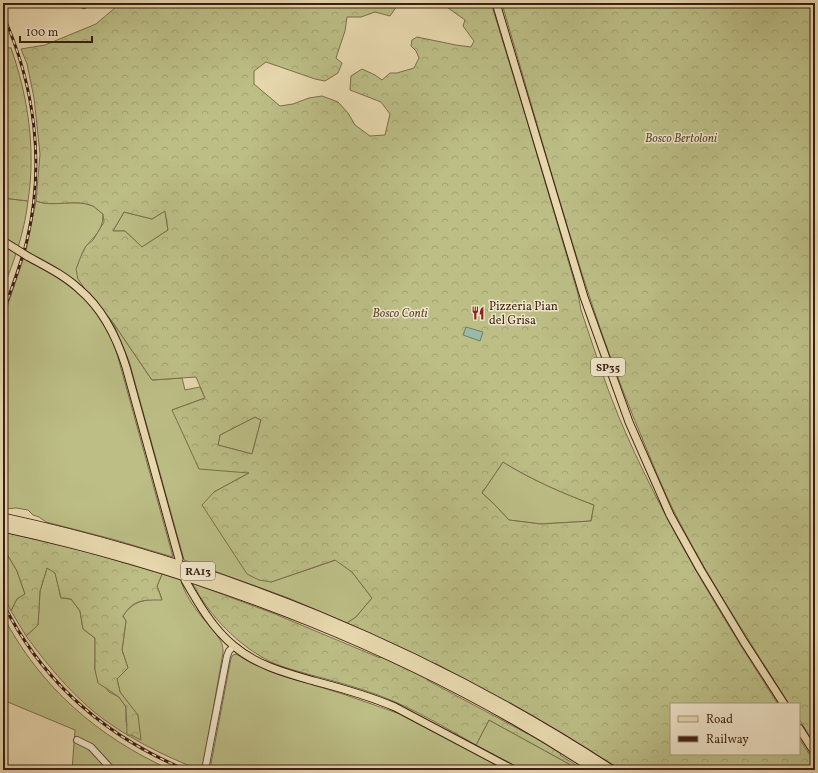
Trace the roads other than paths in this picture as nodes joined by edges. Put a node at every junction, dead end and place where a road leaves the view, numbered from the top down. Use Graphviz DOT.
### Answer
graph roads {
  1 [pos="496,3"];
  2 [pos="3,241"];
  3 [pos="3,518"];
  4 [pos="3,527"];
  5 [pos="179,559"];
  6 [pos="185,580"];
  7 [pos="234,646"];
  8 [pos="384,649"];
  9 [pos="783,703"];
  10 [pos="800,730"];
  11 [pos="77,740"];
  12 [pos="566,746"];
  13 [pos="815,753"];
  14 [pos="112,770"];
  15 [pos="206,770"];
  16 [pos="514,770"];
  17 [pos="596,770"];
  18 [pos="611,770"];
  1 -- 9 [label="main road, SP35"];
  2 -- 5 [label="main road, bridge"];
  3 -- 8 [label="highway, RA13"];
  4 -- 8 [label="highway, RA13"];
  6 -- 7 [label="main road"];
  7 -- 15 [label="street"];
  7 -- 16 [label="main road"];
  8 -- 12 [label="highway, RA13"];
  10 -- 13 [label="main road"];
  11 -- 14 [label="street"];
  12 -- 17 [label="highway, RA13"];
  12 -- 18 [label="highway"];
}
